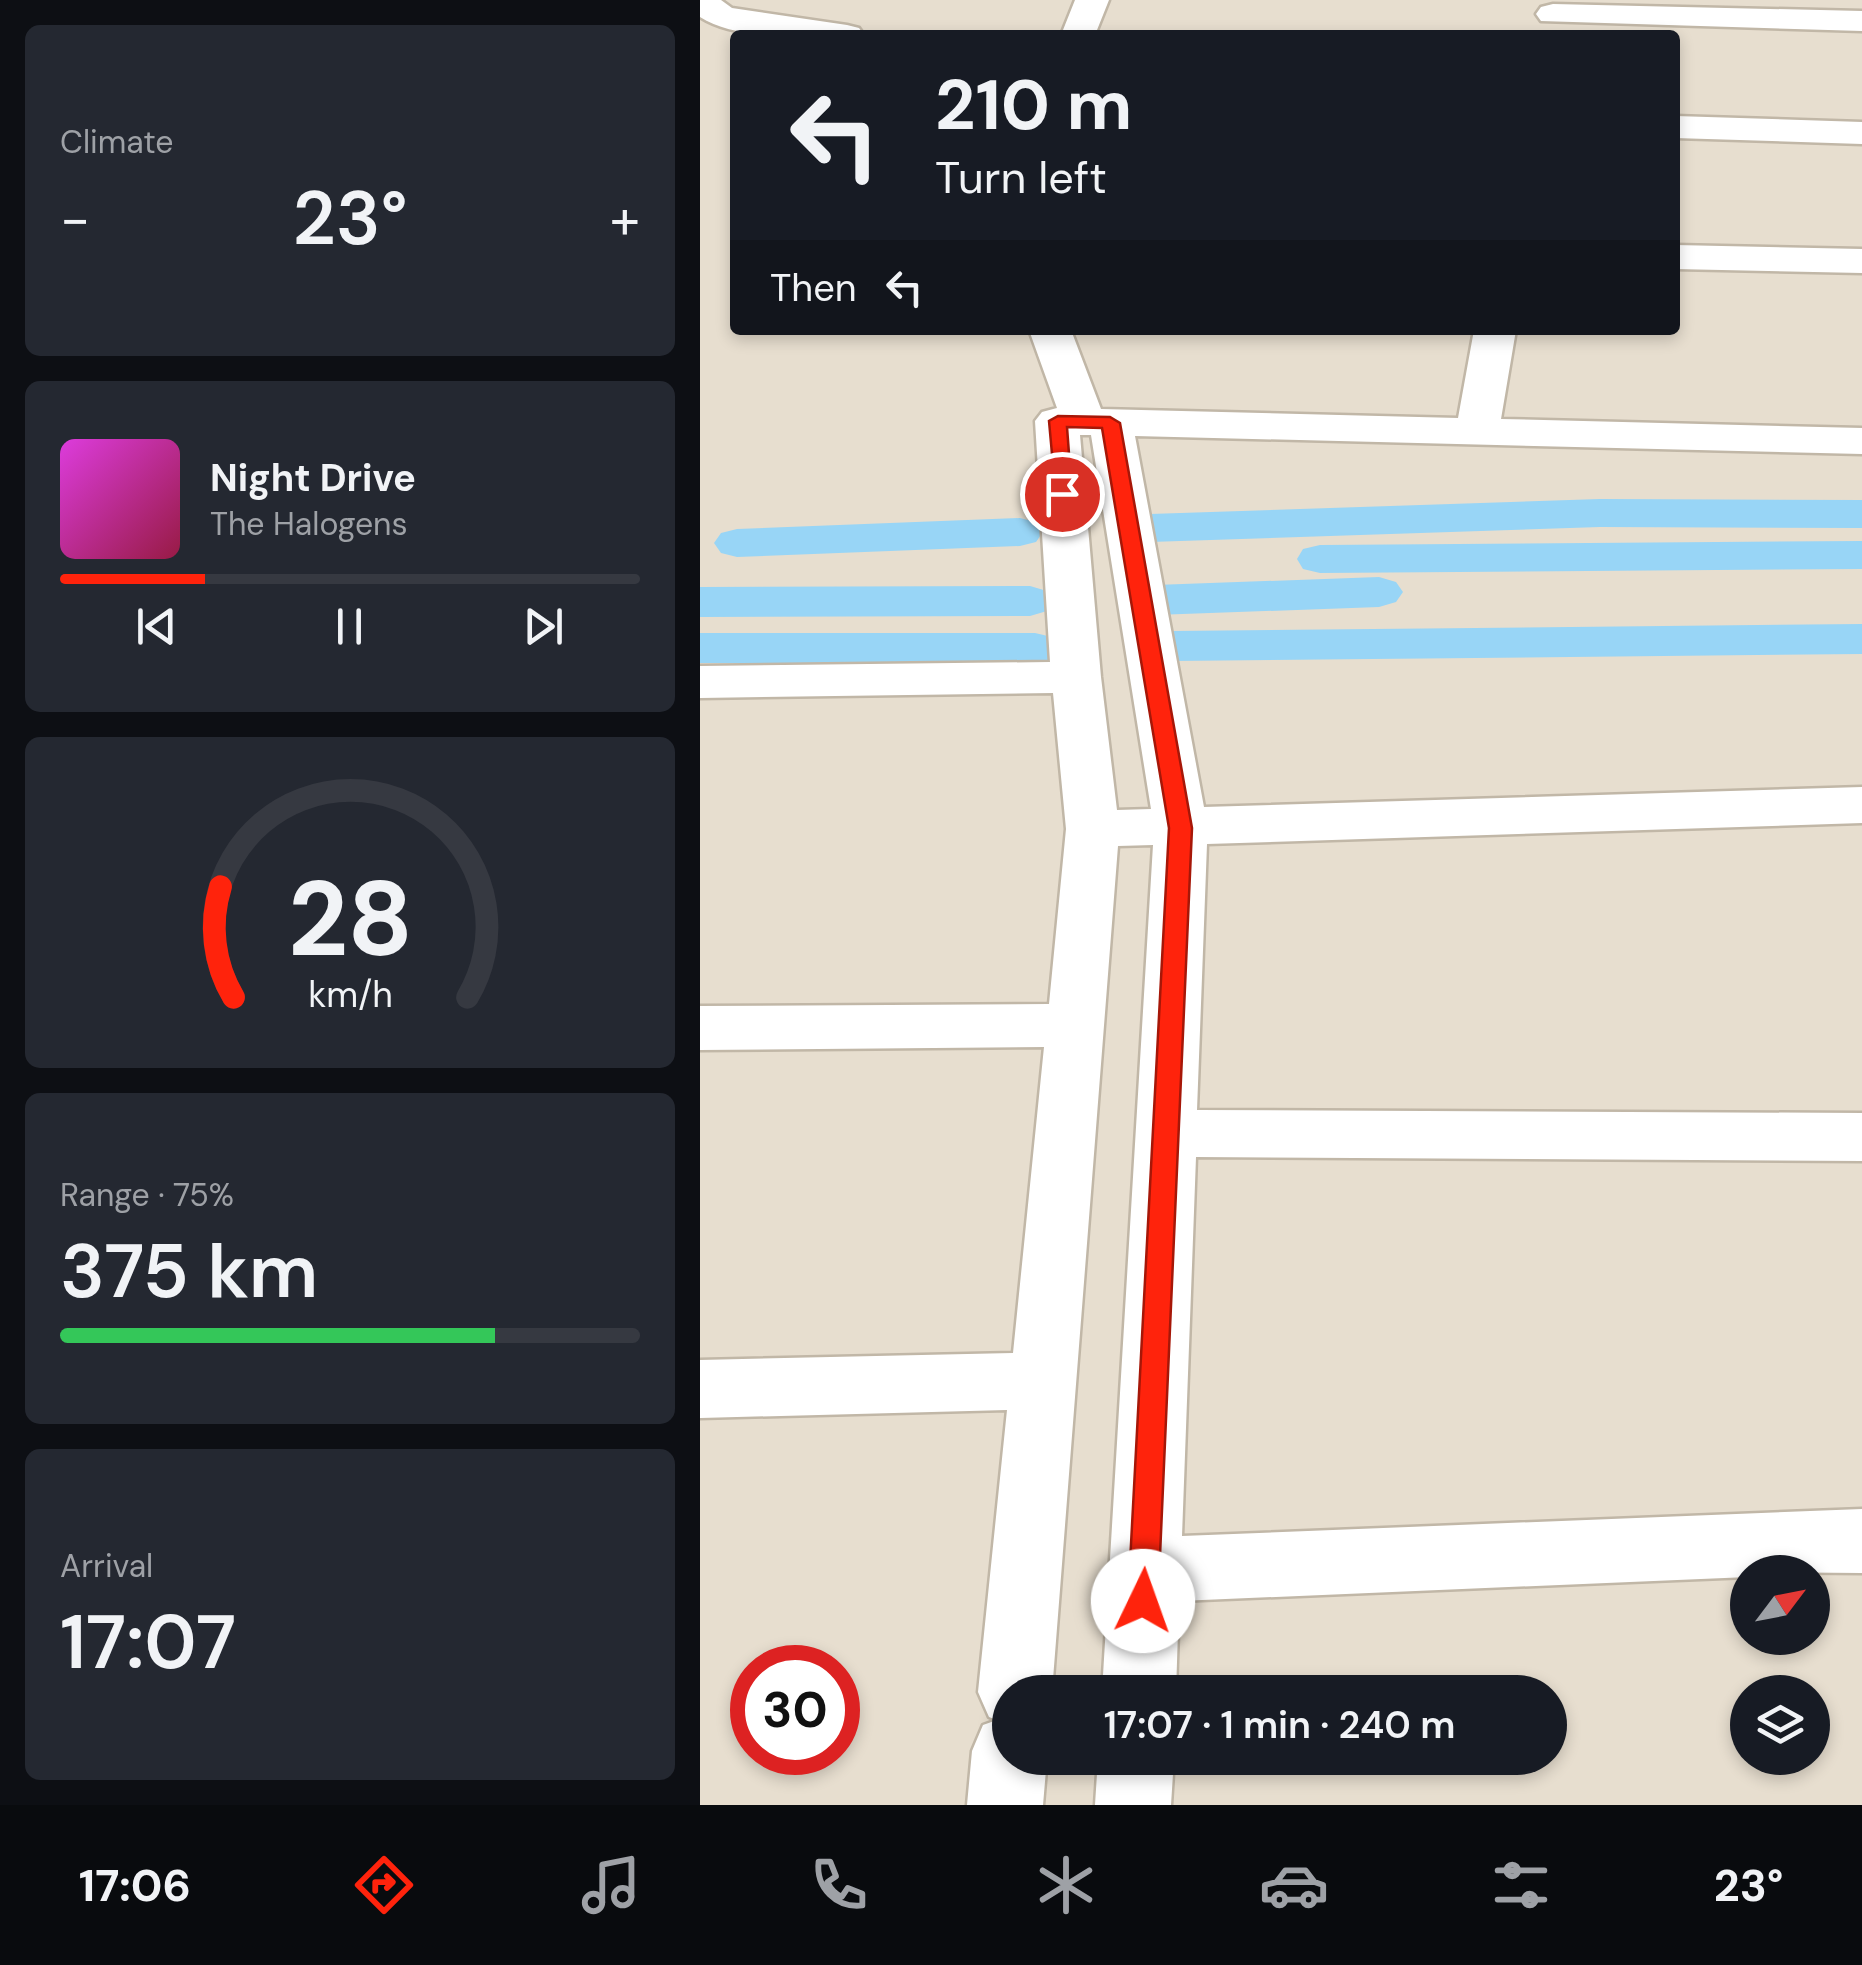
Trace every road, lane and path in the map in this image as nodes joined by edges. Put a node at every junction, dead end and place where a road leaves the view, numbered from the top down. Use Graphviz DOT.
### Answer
graph roads {
  1 [pos="704,0"];
  2 [pos="1092,0"];
  3 [pos="1552,16"];
  4 [pos="1862,21"];
  5 [pos="813,30"];
  6 [pos="1080,30"];
  7 [pos="1680,127"];
  8 [pos="1862,133"];
  9 [pos="1680,256"];
  10 [pos="1862,261"];
  11 [pos="1052,335"];
  12 [pos="1495,335"];
  13 [pos="1084,422"];
  14 [pos="1477,432"];
  15 [pos="1862,441"];
  16 [pos="1076,677"];
  17 [pos="700,682"];
  18 [pos="1862,806"];
  19 [pos="1180,828"];
  20 [pos="1093,829"];
  21 [pos="1075,1025"];
  22 [pos="700,1028"];
  23 [pos="1166,1132"];
  24 [pos="1862,1137"];
  25 [pos="1043,1381"];
  26 [pos="700,1389"];
  27 [pos="1862,1542"];
  28 [pos="1144,1570"];
  29 [pos="1017,1675"];
  30 [pos="1140,1675"];
  31 [pos="1008,1775"];
  32 [pos="1135,1775"];
  33 [pos="1005,1805"];
  34 [pos="1133,1805"];
  1 -- 5 [label="street"];
  2 -- 6 [label="street"];
  3 -- 4 [label="street"];
  7 -- 8 [label="street"];
  9 -- 10 [label="street"];
  11 -- 13 [label="street"];
  12 -- 14 [label="street"];
  13 -- 14 [label="street"];
  13 -- 16 [label="street"];
  13 -- 19 [label="street"];
  14 -- 15 [label="street"];
  16 -- 17 [label="street"];
  16 -- 20 [label="street"];
  18 -- 19 [label="street"];
  19 -- 20 [label="street"];
  19 -- 23 [label="street"];
  20 -- 21 [label="street"];
  21 -- 22 [label="street"];
  21 -- 25 [label="street"];
  23 -- 24 [label="street"];
  23 -- 28 [label="street"];
  25 -- 26 [label="street"];
  25 -- 29 [label="street"];
  27 -- 28 [label="street"];
  28 -- 30 [label="street"];
  31 -- 33 [label="street"];
  32 -- 34 [label="street"];
}
